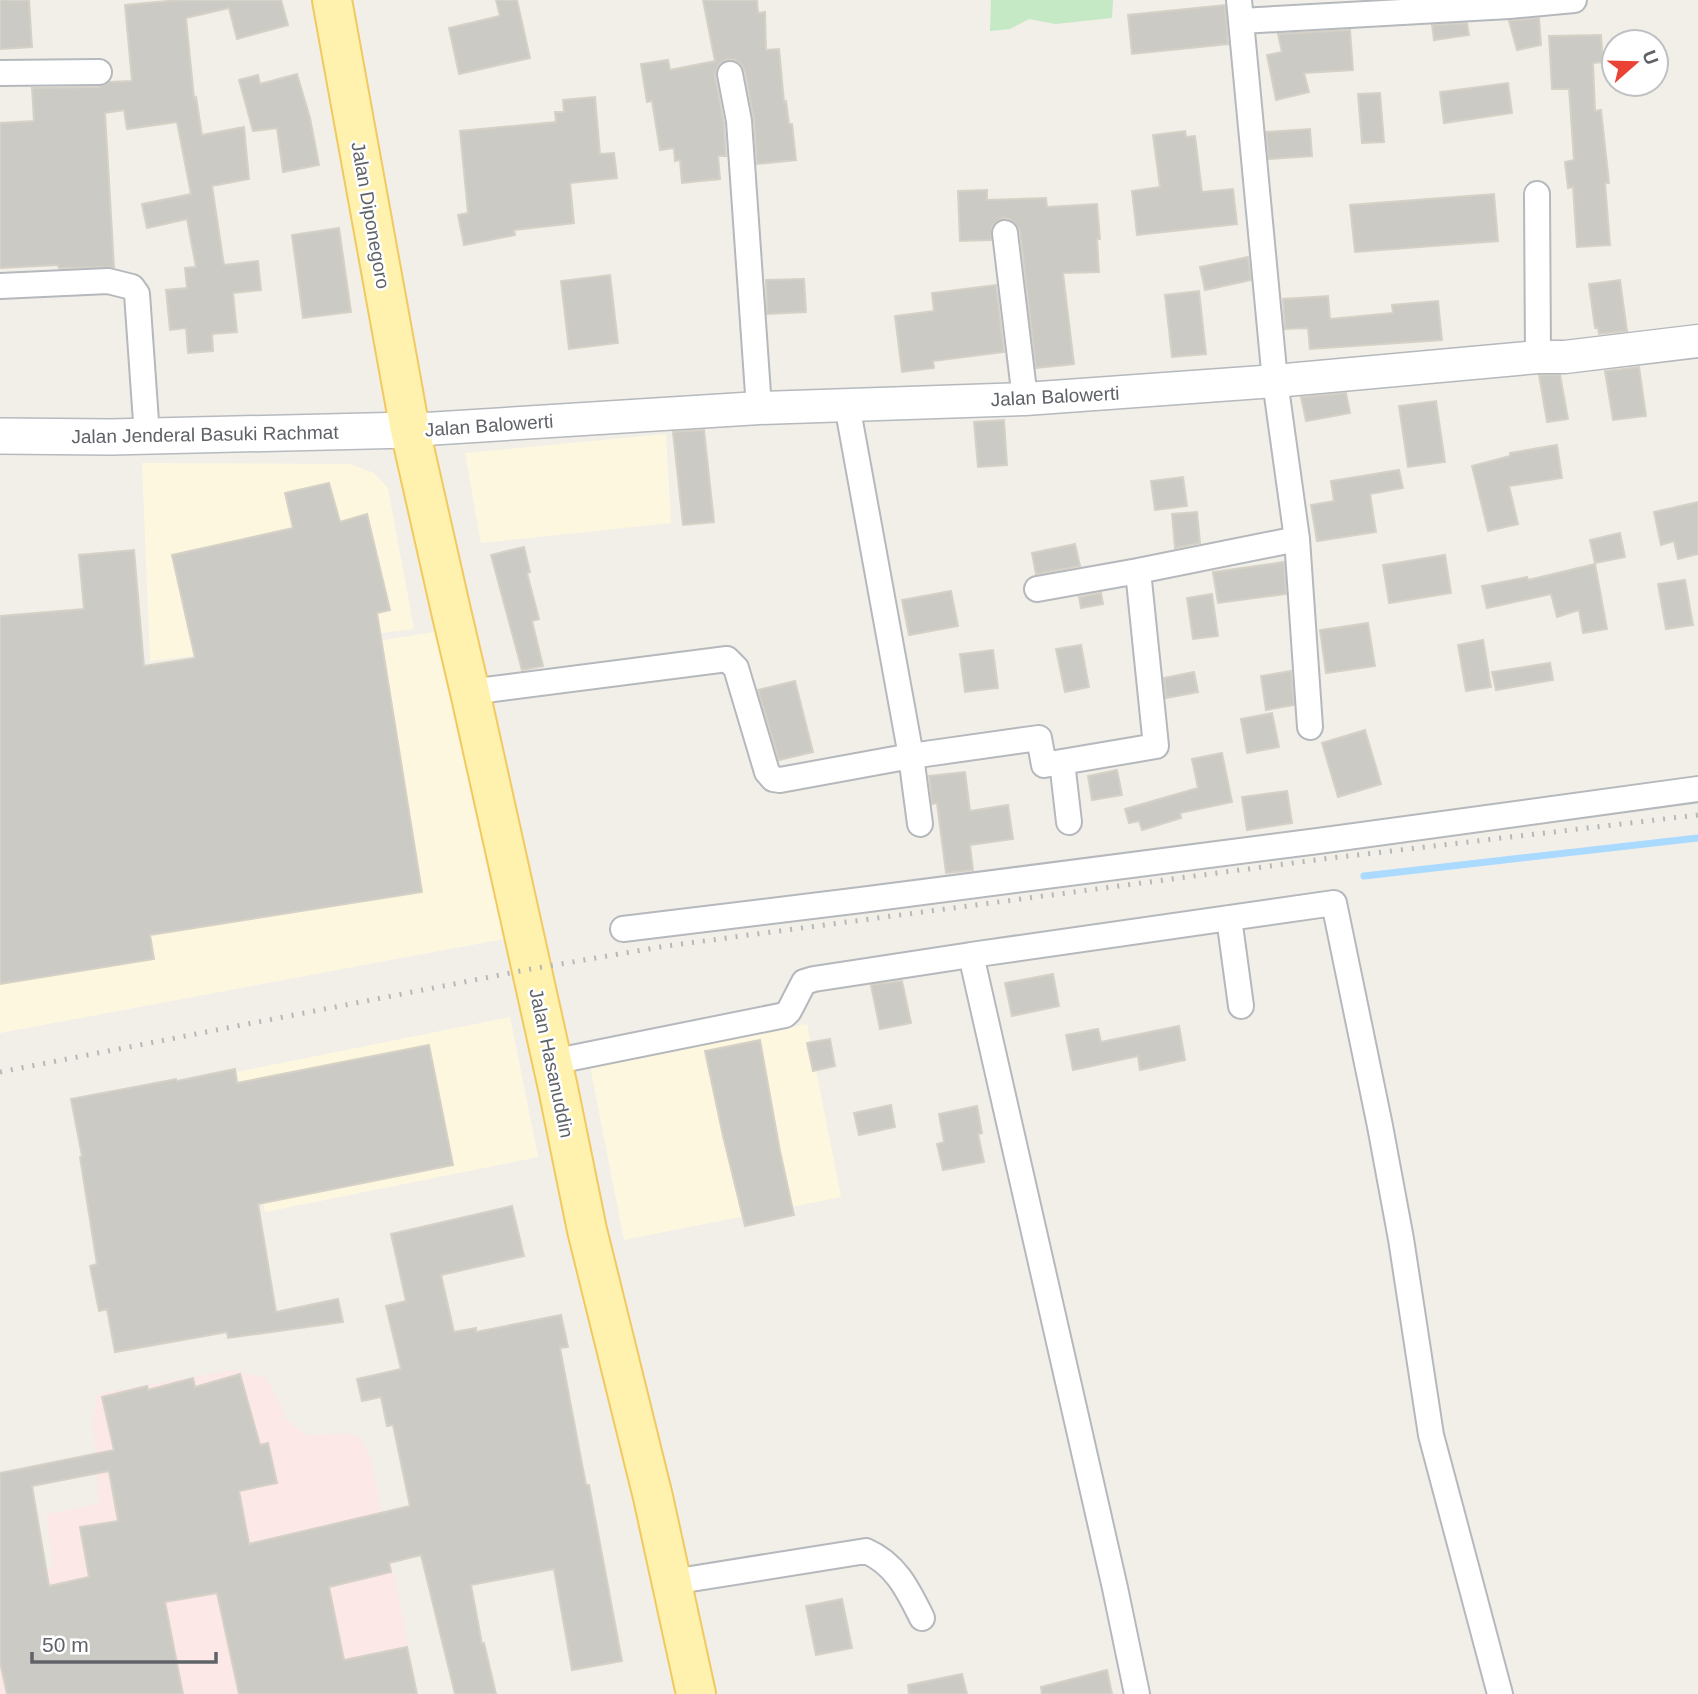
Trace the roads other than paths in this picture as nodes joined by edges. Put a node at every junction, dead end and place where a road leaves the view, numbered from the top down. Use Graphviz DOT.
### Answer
graph roads {
  1 [pos="332,0"];
  2 [pos="1574,0"];
  3 [pos="1240,11"];
  4 [pos="99,72"];
  5 [pos="0,73"];
  6 [pos="730,74"];
  7 [pos="1537,194"];
  8 [pos="1005,233"];
  9 [pos="0,286"];
  10 [pos="1698,341"];
  11 [pos="1538,357"];
  12 [pos="1275,381"];
  13 [pos="1025,399"];
  14 [pos="846,405"];
  15 [pos="759,408"];
  16 [pos="411,430"];
  17 [pos="0,436"];
  18 [pos="147,436"];
  19 [pos="1297,539"];
  20 [pos="1138,571"];
  21 [pos="1037,589"];
  22 [pos="470,692"];
  23 [pos="1310,727"];
  24 [pos="911,756"];
  25 [pos="1062,762"];
  26 [pos="1698,789"];
  27 [pos="1069,822"];
  28 [pos="920,824"];
  29 [pos="1229,918"];
  30 [pos="623,929"];
  31 [pos="971,955"];
  32 [pos="1241,1006"];
  33 [pos="552,1062"];
  34 [pos="672,1582"];
  35 [pos="922,1618"];
  36 [pos="696,1694"];
  37 [pos="1137,1694"];
  38 [pos="1500,1694"];
  1 -- 16 [label="main road, Jalan Diponegoro"];
  2 -- 3 [label="street"];
  3 -- 12 [label="street"];
  4 -- 5 [label="street"];
  6 -- 15 [label="street"];
  7 -- 11 [label="street"];
  8 -- 13 [label="street"];
  9 -- 18 [label="street"];
  10 -- 11 [label="street, Jalan Balowerti"];
  11 -- 12 [label="street, Jalan Balowerti"];
  12 -- 13 [label="street, Jalan Balowerti"];
  12 -- 19 [label="street"];
  13 -- 14 [label="street, Jalan Balowerti"];
  14 -- 15 [label="street, Jalan Balowerti"];
  14 -- 24 [label="street"];
  15 -- 16 [label="street, Jalan Balowerti"];
  16 -- 18 [label="main road, Jalan Jenderal Basuki Rachmat"];
  16 -- 22 [label="main road, Jalan Hasanuddin"];
  17 -- 18 [label="main road, Jalan Jenderal Basuki Rachmat"];
  19 -- 20 [label="street"];
  19 -- 23 [label="street"];
  20 -- 21 [label="street"];
  20 -- 25 [label="street"];
  22 -- 24 [label="street"];
  22 -- 33 [label="main road, Jalan Hasanuddin"];
  24 -- 25 [label="street"];
  24 -- 28 [label="street"];
  25 -- 27 [label="street"];
  26 -- 30 [label="street"];
  29 -- 31 [label="street"];
  29 -- 32 [label="street"];
  29 -- 38 [label="street"];
  31 -- 33 [label="street"];
  31 -- 37 [label="street"];
  33 -- 34 [label="main road, Jalan Hasanuddin"];
  34 -- 35 [label="street"];
  34 -- 36 [label="main road, Jalan Hasanuddin"];
}
